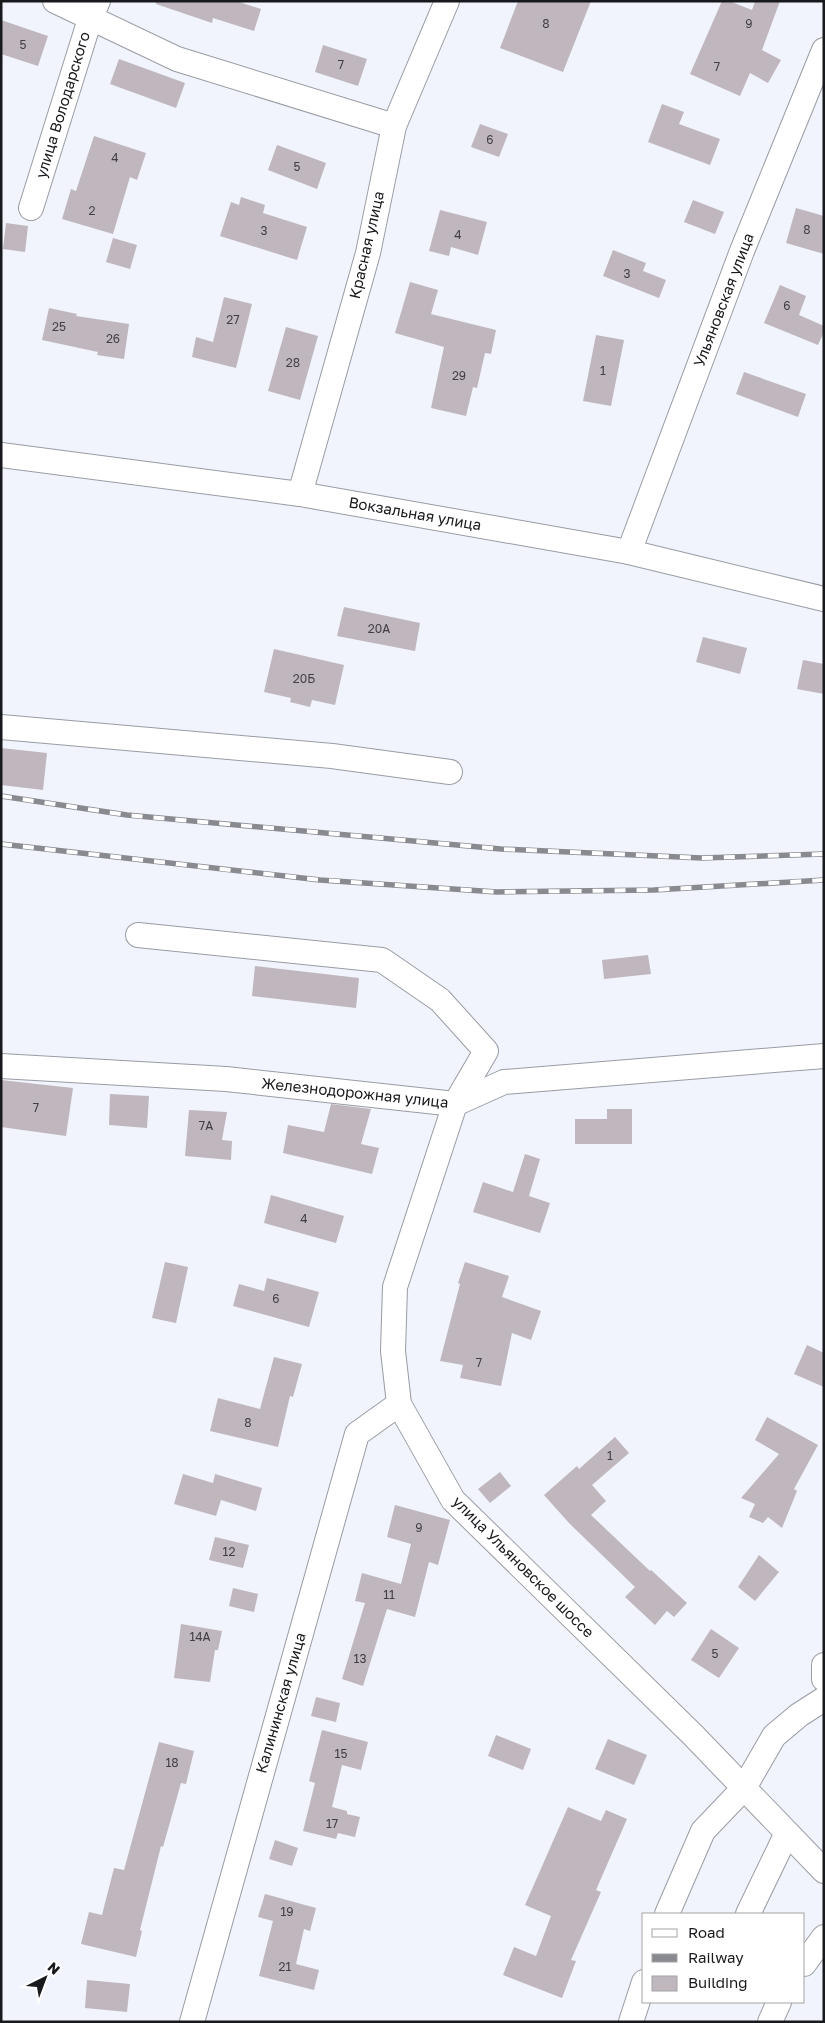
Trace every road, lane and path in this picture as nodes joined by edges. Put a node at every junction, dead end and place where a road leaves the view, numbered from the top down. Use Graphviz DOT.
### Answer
graph roads {
  1 [pos="55,1"];
  2 [pos="447,1"];
  3 [pos="94,10"];
  4 [pos="824,50"];
  5 [pos="394,126"];
  6 [pos="31,208"];
  7 [pos="1,455"];
  8 [pos="300,494"];
  9 [pos="629,552"];
  10 [pos="824,600"];
  11 [pos="1,727"];
  12 [pos="450,772"];
  13 [pos="138,935"];
  14 [pos="824,1056"];
  15 [pos="1,1066"];
  16 [pos="455,1104"];
  17 [pos="399,1404"];
  18 [pos="824,1665"];
  19 [pos="824,1679"];
  20 [pos="824,1699"];
  21 [pos="744,1788"];
  22 [pos="787,1833"];
  23 [pos="824,1871"];
  24 [pos="667,1913"];
  25 [pos="748,1913"];
  26 [pos="824,1937"];
  27 [pos="805,1963"];
  28 [pos="642,1988"];
  29 [pos="779,2003"];
  30 [pos="192,2022"];
  31 [pos="631,2022"];
  32 [pos="770,2022"];
  1 -- 3 [label="street"];
  2 -- 5 [label="street, Красная улица"];
  3 -- 5 [label="street"];
  3 -- 6 [label="street, улица Володарского"];
  4 -- 9 [label="street, Ульяновская улица"];
  5 -- 8 [label="street, Красная улица"];
  7 -- 8 [label="street, Вокзальная улица"];
  8 -- 9 [label="street, Вокзальная улица"];
  9 -- 10 [label="street, Вокзальная улица"];
  11 -- 12 [label="street"];
  13 -- 16 [label="street, улица Ульяновское шоссе"];
  14 -- 16 [label="street, Железнодорожная улица"];
  15 -- 16 [label="street, Железнодорожная улица"];
  16 -- 17 [label="street, улица Ульяновское шоссе"];
  17 -- 21 [label="street, улица Ульяновское шоссе"];
  17 -- 30 [label="street, Калининская улица"];
  18 -- 19 [label="street"];
  20 -- 21 [label="street"];
  21 -- 22 [label="street, улица Ульяновское шоссе"];
  21 -- 24 [label="street"];
  22 -- 23 [label="street, улица Ульяновское шоссе"];
  22 -- 25 [label="street"];
  26 -- 27 [label="street"];
  28 -- 31 [label="street"];
  29 -- 32 [label="street"];
}
